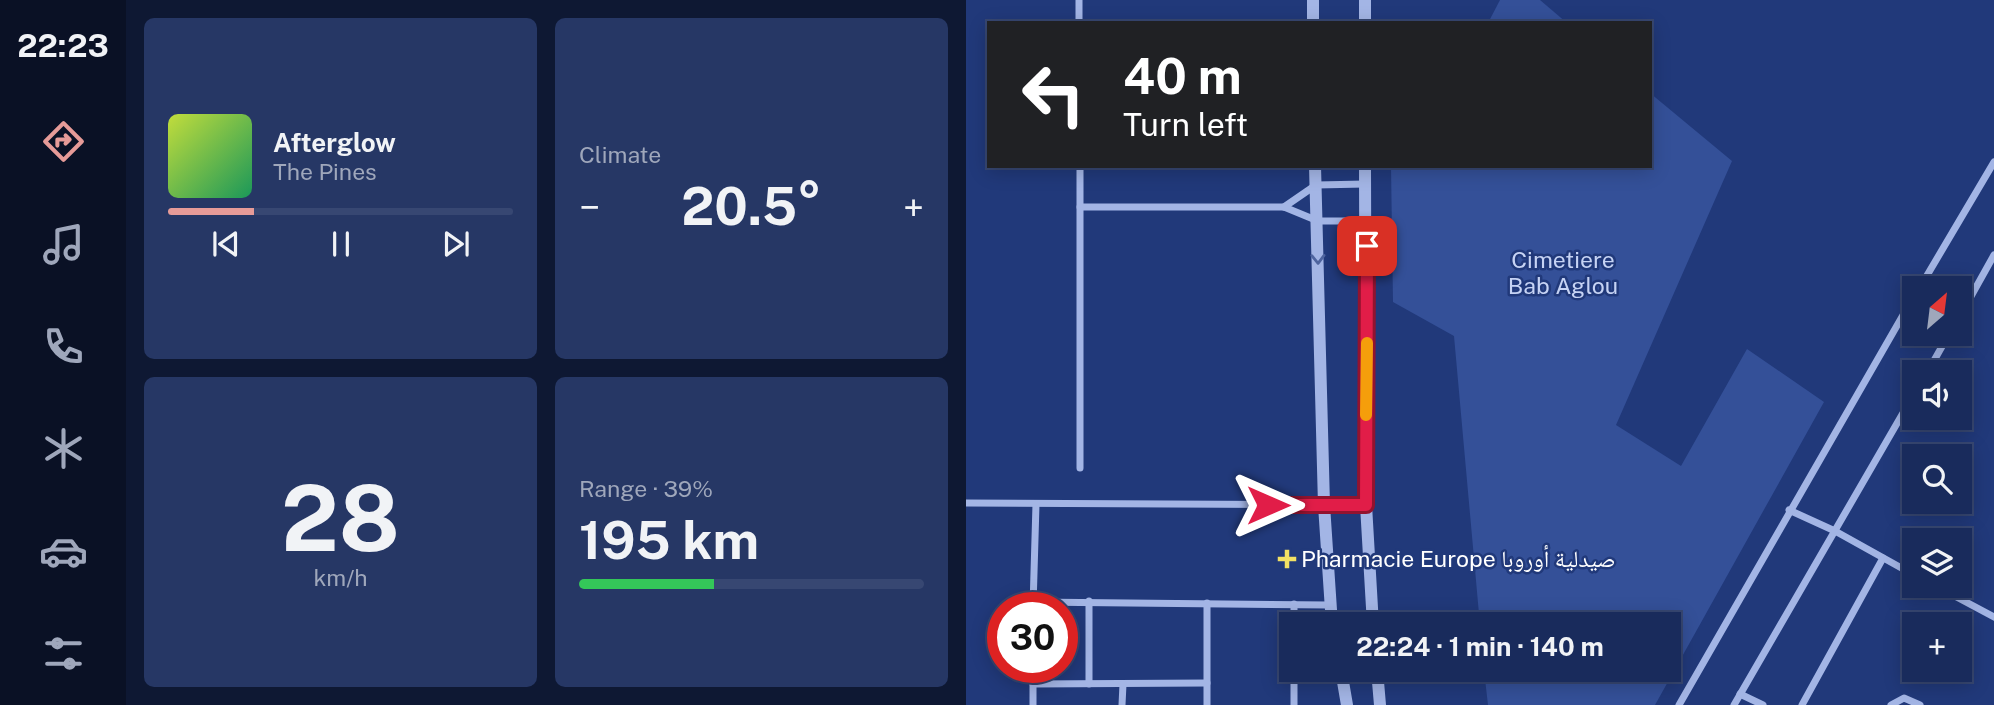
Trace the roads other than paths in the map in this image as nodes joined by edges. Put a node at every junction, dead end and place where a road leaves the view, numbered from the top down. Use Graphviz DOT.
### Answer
graph roads {
  1 [pos="1079,0"];
  2 [pos="1313,0"];
  3 [pos="1364,0"];
  4 [pos="1079,21"];
  5 [pos="1313,21"];
  6 [pos="1365,21"];
  7 [pos="1994,162"];
  8 [pos="1080,168"];
  9 [pos="1315,168"];
  10 [pos="1365,168"];
  11 [pos="1365,184"];
  12 [pos="1316,185"];
  13 [pos="1080,206"];
  14 [pos="1284,207"];
  15 [pos="1318,220"];
  16 [pos="1367,221"];
  17 [pos="1994,255"];
  18 [pos="1927,276"];
  19 [pos="1972,294"];
  20 [pos="1902,317"];
  21 [pos="1902,415"];
  22 [pos="1080,468"];
  23 [pos="966,503"];
  24 [pos="1036,504"];
  25 [pos="1324,505"];
  26 [pos="1366,505"];
  27 [pos="1789,510"];
  28 [pos="1835,531"];
  29 [pos="1882,558"];
  30 [pos="1902,569"];
  31 [pos="1033,592"];
  32 [pos="1958,598"];
  33 [pos="1089,601"];
  34 [pos="1078,602"];
  35 [pos="1207,603"];
  36 [pos="1294,604"];
  37 [pos="1329,605"];
  38 [pos="1294,612"];
  39 [pos="1330,612"];
  40 [pos="1372,612"];
  41 [pos="1994,617"];
  42 [pos="1294,682"];
  43 [pos="1343,682"];
  44 [pos="1378,682"];
  45 [pos="1207,683"];
  46 [pos="1033,684"];
  47 [pos="1089,684"];
  48 [pos="1123,684"];
  49 [pos="1740,694"];
  50 [pos="1033,705"];
  51 [pos="1122,705"];
  52 [pos="1207,705"];
  53 [pos="1294,705"];
  54 [pos="1347,705"];
  55 [pos="1380,705"];
  56 [pos="1679,705"];
  57 [pos="1734,705"];
  58 [pos="1763,705"];
  59 [pos="1801,705"];
  60 [pos="1891,705"];
  61 [pos="1920,705"];
  1 -- 4 [label="street"];
  2 -- 5 [label="street"];
  3 -- 6 [label="street"];
  7 -- 18 [label="street"];
  8 -- 13 [label="street"];
  9 -- 12 [label="street"];
  10 -- 11 [label="street"];
  11 -- 12 [label="street"];
  11 -- 16 [label="street"];
  12 -- 14 [label="street"];
  12 -- 15 [label="street"];
  13 -- 14 [label="street"];
  13 -- 22 [label="street"];
  14 -- 15 [label="street"];
  15 -- 16 [label="street"];
  15 -- 25 [label="street, one-way"];
  16 -- 26 [label="street"];
  17 -- 19 [label="street"];
  20 -- 27 [label="street"];
  21 -- 28 [label="street"];
  23 -- 24 [label="street"];
  24 -- 25 [label="street"];
  24 -- 31 [label="street"];
  25 -- 26 [label="street"];
  25 -- 37 [label="street"];
  26 -- 40 [label="street"];
  27 -- 28 [label="street"];
  27 -- 56 [label="street"];
  28 -- 29 [label="street"];
  28 -- 49 [label="street"];
  29 -- 30 [label="street"];
  29 -- 59 [label="street"];
  32 -- 41 [label="street"];
  33 -- 34 [label="street"];
  33 -- 35 [label="street"];
  33 -- 47 [label="street"];
  35 -- 36 [label="street"];
  35 -- 45 [label="street"];
  36 -- 37 [label="street"];
  36 -- 38 [label="street"];
  37 -- 39 [label="street"];
  42 -- 53 [label="street"];
  43 -- 54 [label="street"];
  44 -- 55 [label="street"];
  45 -- 48 [label="street"];
  45 -- 52 [label="street"];
  46 -- 47 [label="street"];
  46 -- 50 [label="street"];
  47 -- 48 [label="street"];
  48 -- 51 [label="street"];
  49 -- 57 [label="street"];
  49 -- 58 [label="street"];
  60 -- 61 [label="street"];
}
